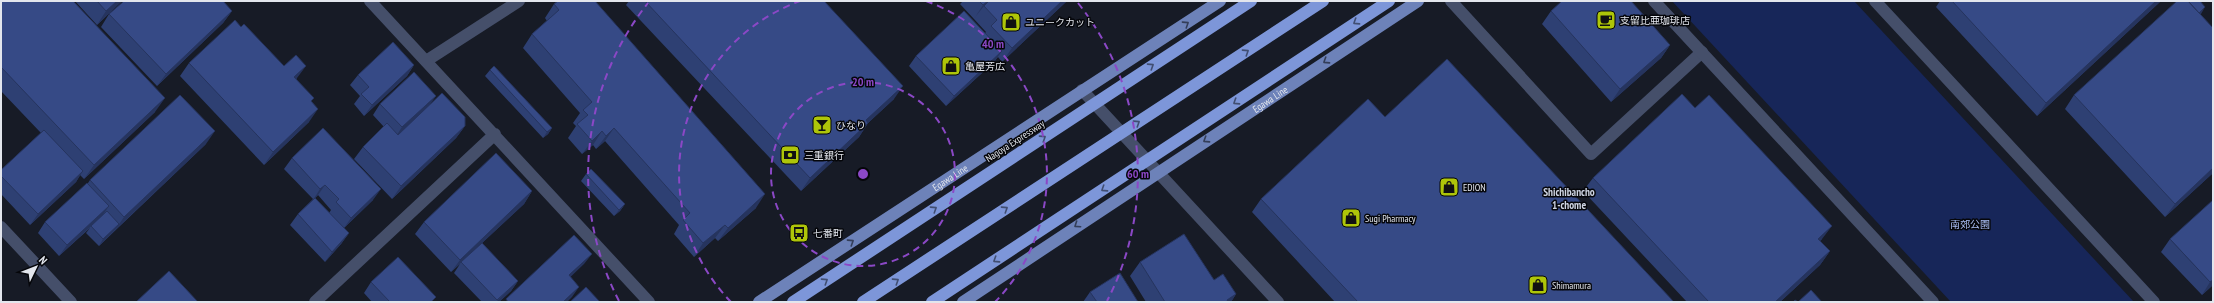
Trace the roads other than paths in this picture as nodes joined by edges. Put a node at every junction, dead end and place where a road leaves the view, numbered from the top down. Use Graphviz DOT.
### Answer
graph roads {
  1 [pos="370,1"];
  2 [pos="518,1"];
  3 [pos="1220,1"];
  4 [pos="1251,1"];
  5 [pos="1323,1"];
  6 [pos="1389,1"];
  7 [pos="1418,1"];
  8 [pos="1451,1"];
  9 [pos="1654,1"];
  10 [pos="1874,1"];
  11 [pos="1702,52"];
  12 [pos="426,61"];
  13 [pos="1082,90"];
  14 [pos="495,134"];
  15 [pos="1156,172"];
  16 [pos="1,227"];
  17 [pos="71,302"];
  18 [pos="315,302"];
  19 [pos="649,302"];
  20 [pos="759,302"];
  21 [pos="793,302"];
  22 [pos="863,302"];
  23 [pos="932,302"];
  24 [pos="962,302"];
  25 [pos="1278,302"];
  26 [pos="1933,302"];
  27 [pos="2154,302"];
  1 -- 12 [label="street"];
  2 -- 12 [label="street"];
  13 -- 3 [label="main road, Egawa Line, one-way"];
  21 -- 4 [label="highway, Nagoya Expressway, one-way"];
  22 -- 5 [label="highway, one-way"];
  6 -- 23 [label="highway, one-way"];
  7 -- 15 [label="main road, Egawa Line, one-way"];
  8 -- 11 [label="street"];
  9 -- 11 [label="street"];
  10 -- 27 [label="street"];
  11 -- 26 [label="street"];
  12 -- 14 [label="street"];
  13 -- 15 [label="street"];
  20 -- 13 [label="main road, Egawa Line, one-way"];
  14 -- 18 [label="street"];
  14 -- 19 [label="street"];
  15 -- 24 [label="main road, Egawa Line, one-way"];
  15 -- 25 [label="street"];
  16 -- 17 [label="street"];
}
